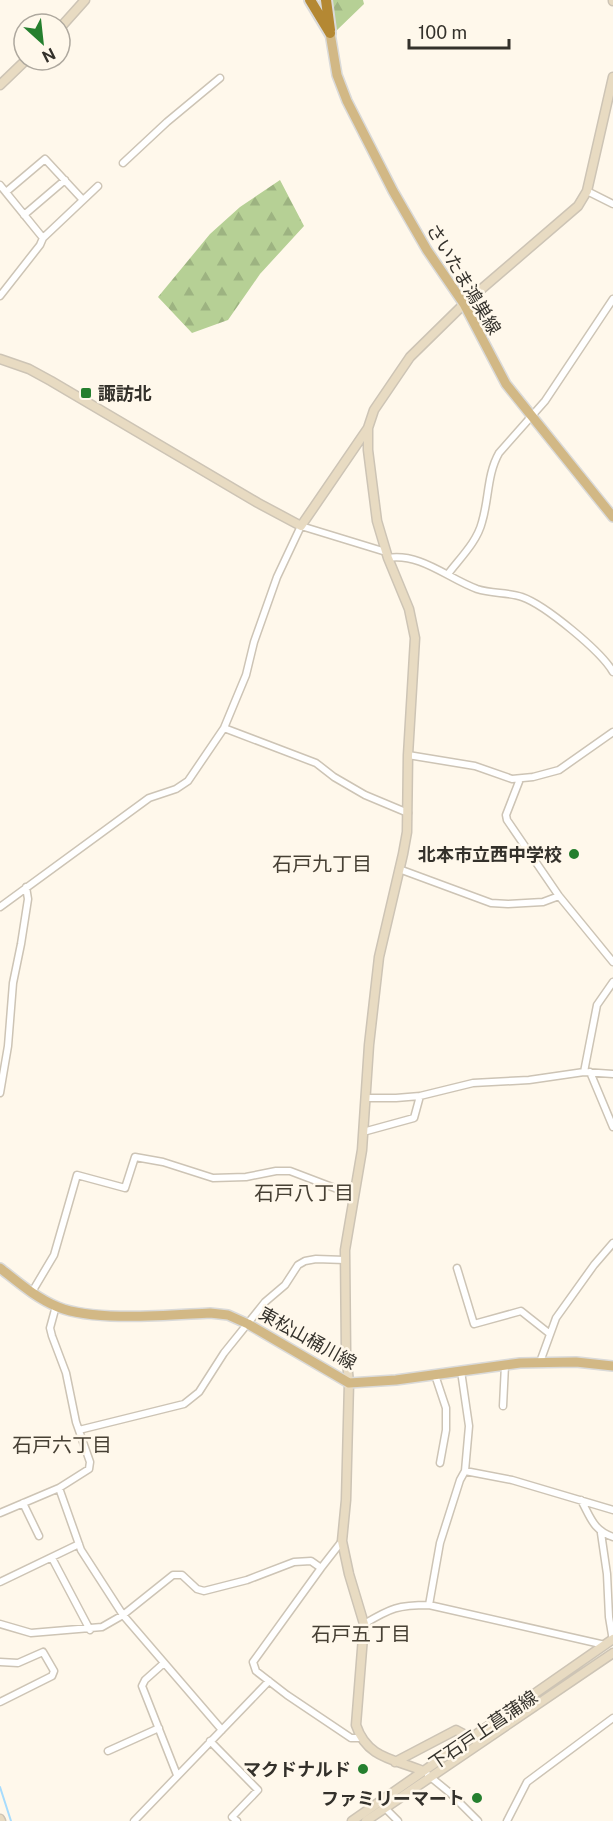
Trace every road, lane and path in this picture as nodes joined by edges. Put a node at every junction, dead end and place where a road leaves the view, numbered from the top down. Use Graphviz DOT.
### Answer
graph roads {
  1 [pos="85,0"];
  2 [pos="310,0"];
  3 [pos="326,0"];
  4 [pos="72,15"];
  5 [pos="330,33"];
  6 [pos="14,72"];
  7 [pos="613,77"];
  8 [pos="220,78"];
  9 [pos="0,85"];
  10 [pos="123,163"];
  11 [pos="65,180"];
  12 [pos="0,185"];
  13 [pos="98,186"];
  14 [pos="587,191"];
  15 [pos="6,192"];
  16 [pos="83,200"];
  17 [pos="613,204"];
  18 [pos="24,215"];
  19 [pos="43,238"];
  20 [pos="0,296"];
  21 [pos="613,299"];
  22 [pos="464,304"];
  23 [pos="0,359"];
  24 [pos="531,416"];
  25 [pos="368,428"];
  26 [pos="613,517"];
  27 [pos="301,526"];
  28 [pos="387,555"];
  29 [pos="448,574"];
  30 [pos="611,664"];
  31 [pos="613,672"];
  32 [pos="224,728"];
  33 [pos="613,732"];
  34 [pos="408,756"];
  35 [pos="520,778"];
  36 [pos="408,813"];
  37 [pos="399,869"];
  38 [pos="26,887"];
  39 [pos="560,896"];
  40 [pos="0,907"];
  41 [pos="613,962"];
  42 [pos="613,981"];
  43 [pos="587,1072"];
  44 [pos="613,1074"];
  45 [pos="0,1093"];
  46 [pos="420,1096"];
  47 [pos="365,1098"];
  48 [pos="613,1127"];
  49 [pos="363,1132"];
  50 [pos="354,1195"];
  51 [pos="613,1243"];
  52 [pos="345,1260"];
  53 [pos="0,1268"];
  54 [pos="457,1268"];
  55 [pos="32,1292"];
  56 [pos="56,1306"];
  57 [pos="248,1324"];
  58 [pos="550,1334"];
  59 [pos="540,1362"];
  60 [pos="505,1365"];
  61 [pos="613,1366"];
  62 [pos="461,1371"];
  63 [pos="435,1375"];
  64 [pos="349,1383"];
  65 [pos="503,1406"];
  66 [pos="78,1430"];
  67 [pos="440,1463"];
  68 [pos="465,1471"];
  69 [pos="58,1488"];
  70 [pos="581,1499"];
  71 [pos="23,1503"];
  72 [pos="613,1510"];
  73 [pos="0,1513"];
  74 [pos="601,1533"];
  75 [pos="39,1536"];
  76 [pos="613,1538"];
  77 [pos="342,1541"];
  78 [pos="80,1544"];
  79 [pos="52,1557"];
  80 [pos="321,1568"];
  81 [pos="0,1582"];
  82 [pos="429,1605"];
  83 [pos="123,1615"];
  84 [pos="0,1624"];
  85 [pos="364,1624"];
  86 [pos="90,1630"];
  87 [pos="611,1641"];
  88 [pos="612,1657"];
  89 [pos="0,1662"];
  90 [pos="164,1663"];
  91 [pos="269,1682"];
  92 [pos="0,1702"];
  93 [pos="613,1718"];
  94 [pos="159,1728"];
  95 [pos="222,1730"];
  96 [pos="360,1738"];
  97 [pos="472,1739"];
  98 [pos="210,1741"];
  99 [pos="108,1751"];
  100 [pos="395,1762"];
  101 [pos="423,1771"];
  102 [pos="177,1775"];
  103 [pos="431,1777"];
  104 [pos="385,1808"];
  105 [pos="134,1821"];
  106 [pos="237,1821"];
  107 [pos="352,1821"];
  108 [pos="366,1821"];
  109 [pos="398,1821"];
  110 [pos="478,1821"];
  111 [pos="507,1821"];
  1 -- 4 [label="street"];
  2 -- 5 [label="highway"];
  3 -- 5 [label="highway"];
  5 -- 22 [label="main road, さいたま鴻巣線"];
  6 -- 9 [label="street"];
  7 -- 14 [label="street"];
  8 -- 10 [label="street"];
  11 -- 15 [label="street"];
  11 -- 16 [label="street"];
  11 -- 18 [label="street"];
  12 -- 15 [label="street"];
  13 -- 16 [label="street"];
  14 -- 17 [label="street"];
  14 -- 22 [label="street"];
  15 -- 18 [label="street"];
  16 -- 19 [label="street"];
  18 -- 19 [label="street"];
  19 -- 20 [label="street"];
  21 -- 24 [label="street"];
  22 -- 24 [label="main road, さいたま鴻巣線"];
  22 -- 25 [label="street"];
  23 -- 27 [label="street"];
  24 -- 26 [label="main road, さいたま鴻巣線"];
  24 -- 29 [label="street"];
  25 -- 27 [label="street"];
  25 -- 28 [label="street"];
  27 -- 28 [label="street"];
  27 -- 32 [label="street"];
  28 -- 29 [label="street"];
  28 -- 34 [label="street"];
  29 -- 30 [label="street"];
  30 -- 31 [label="street"];
  32 -- 36 [label="street"];
  32 -- 38 [label="street"];
  33 -- 35 [label="street"];
  34 -- 35 [label="street"];
  34 -- 36 [label="street"];
  35 -- 39 [label="street"];
  36 -- 37 [label="street"];
  37 -- 39 [label="street"];
  37 -- 47 [label="street"];
  38 -- 40 [label="street"];
  38 -- 45 [label="street"];
  39 -- 41 [label="street"];
  42 -- 43 [label="street"];
  43 -- 44 [label="street"];
  43 -- 46 [label="street"];
  43 -- 48 [label="street"];
  46 -- 47 [label="street"];
  46 -- 49 [label="street"];
  47 -- 49 [label="street"];
  49 -- 50 [label="street"];
  50 -- 52 [label="street"];
  50 -- 55 [label="street"];
  51 -- 58 [label="street"];
  52 -- 57 [label="street"];
  52 -- 64 [label="street"];
  53 -- 55 [label="main road, 東松山桶川線"];
  54 -- 58 [label="street"];
  55 -- 56 [label="main road, 東松山桶川線"];
  56 -- 57 [label="main road, 東松山桶川線"];
  56 -- 66 [label="street"];
  57 -- 64 [label="main road, 東松山桶川線"];
  57 -- 66 [label="street"];
  58 -- 59 [label="street"];
  59 -- 60 [label="main road, 東松山桶川線"];
  59 -- 61 [label="main road, 東松山桶川線"];
  60 -- 62 [label="main road, 東松山桶川線"];
  60 -- 65 [label="street"];
  62 -- 63 [label="main road, 東松山桶川線"];
  62 -- 68 [label="street"];
  63 -- 64 [label="main road, 東松山桶川線"];
  63 -- 67 [label="street"];
  64 -- 77 [label="street"];
  66 -- 69 [label="street"];
  68 -- 70 [label="street"];
  68 -- 82 [label="street"];
  69 -- 71 [label="street"];
  69 -- 78 [label="street"];
  70 -- 72 [label="street"];
  70 -- 74 [label="street"];
  71 -- 73 [label="street"];
  71 -- 75 [label="street"];
  74 -- 76 [label="street"];
  74 -- 87 [label="street"];
  77 -- 80 [label="street"];
  77 -- 85 [label="street"];
  78 -- 79 [label="street"];
  78 -- 83 [label="street"];
  79 -- 81 [label="street"];
  79 -- 86 [label="street"];
  80 -- 83 [label="street"];
  80 -- 91 [label="street"];
  82 -- 85 [label="street"];
  82 -- 87 [label="street"];
  83 -- 86 [label="street"];
  83 -- 90 [label="street"];
  84 -- 86 [label="street"];
  85 -- 96 [label="street"];
  87 -- 97 [label="street, 下石戸上菖蒲線"];
  88 -- 103 [label="street, 下石戸上菖蒲線"];
  89 -- 92 [label="street"];
  90 -- 94 [label="street"];
  90 -- 95 [label="street"];
  91 -- 95 [label="street"];
  91 -- 96 [label="street"];
  93 -- 111 [label="street"];
  94 -- 99 [label="street"];
  94 -- 102 [label="street"];
  95 -- 98 [label="street"];
  96 -- 100 [label="street"];
  97 -- 100 [label="street"];
  97 -- 101 [label="street, 下石戸上菖蒲線"];
  98 -- 102 [label="street"];
  98 -- 106 [label="street"];
  100 -- 101 [label="street"];
  101 -- 103 [label="street"];
  101 -- 107 [label="street, 下石戸上菖蒲線"];
  102 -- 105 [label="street"];
  103 -- 104 [label="street, 下石戸上菖蒲線"];
  103 -- 110 [label="street"];
  104 -- 108 [label="street, 下石戸上菖蒲線"];
  104 -- 109 [label="street"];
}
